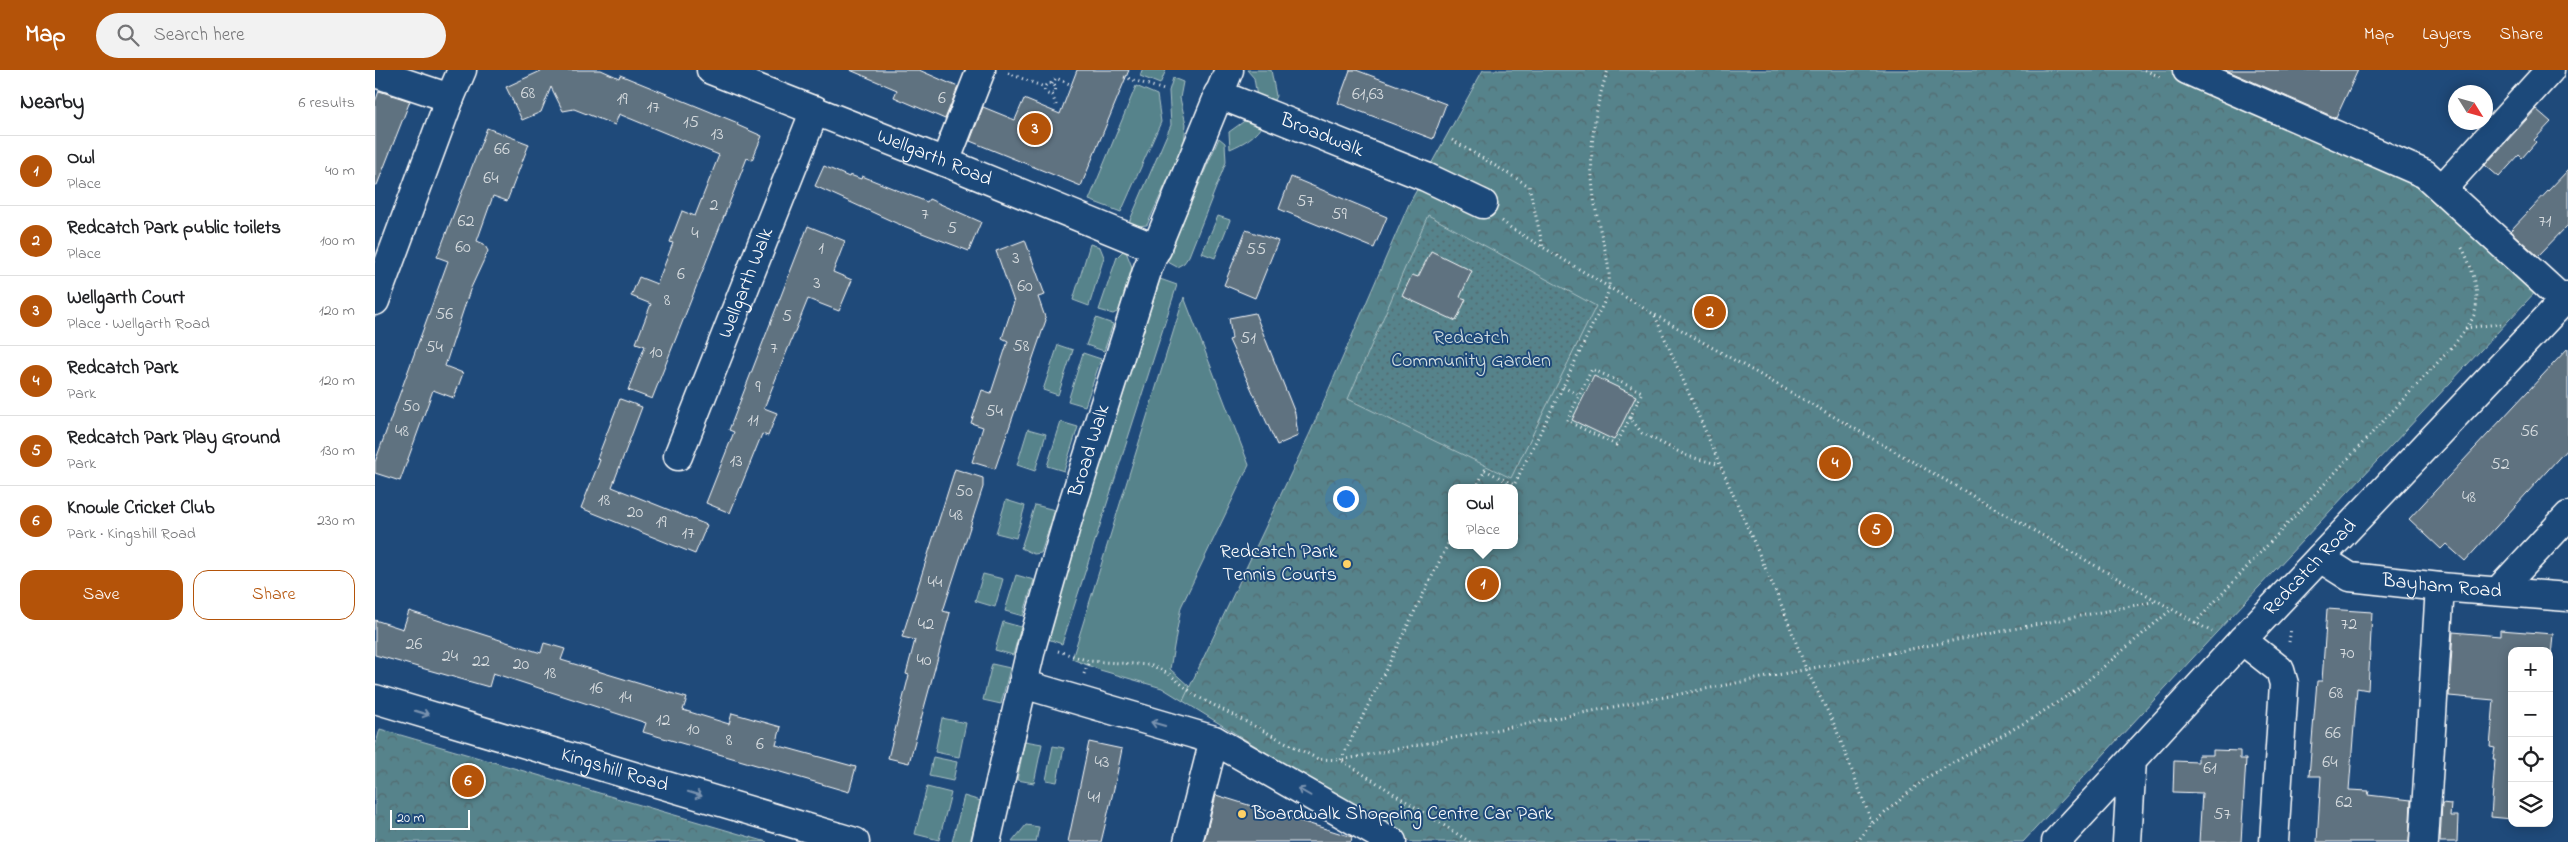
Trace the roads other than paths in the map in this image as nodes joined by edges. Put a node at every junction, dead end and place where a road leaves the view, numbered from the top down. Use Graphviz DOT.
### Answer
graph roads {
  1 [pos="462,70"];
  2 [pos="711,70"];
  3 [pos="981,70"];
  4 [pos="2550,70"];
  5 [pos="375,73"];
  6 [pos="2178,75"];
  7 [pos="1223,82"];
  8 [pos="450,98"];
  9 [pos="815,110"];
  10 [pos="945,162"];
  11 [pos="2442,189"];
  12 [pos="1483,204"];
  13 [pos="1157,249"];
  14 [pos="2566,298"];
  15 [pos="375,301"];
  16 [pos="678,456"];
  17 [pos="2568,516"];
  18 [pos="2320,558"];
  19 [pos="2440,587"];
  20 [pos="2498,591"];
  21 [pos="2568,597"];
  22 [pos="2242,640"];
  23 [pos="1023,684"];
  24 [pos="375,699"];
  25 [pos="1214,740"];
  26 [pos="2132,760"];
  27 [pos="855,842"];
  28 [pos="986,842"];
  29 [pos="1188,842"];
  30 [pos="1392,842"];
  31 [pos="2056,842"];
  32 [pos="2127,842"];
  33 [pos="2274,842"];
  34 [pos="2424,842"];
  1 -- 8 [label="street"];
  2 -- 9 [label="street, Wellgarth Road"];
  3 -- 10 [label="street"];
  4 -- 11 [label="street"];
  5 -- 8 [label="street"];
  6 -- 11 [label="street"];
  7 -- 12 [label="street, Broadwalk"];
  7 -- 13 [label="street, Broad Walk"];
  8 -- 15 [label="street"];
  9 -- 10 [label="street, Wellgarth Road"];
  9 -- 16 [label="street, Wellgarth Walk"];
  10 -- 13 [label="street, Wellgarth Road"];
  11 -- 14 [label="street"];
  13 -- 23 [label="street, Broad Walk"];
  14 -- 18 [label="street, Redcatch Road"];
  17 -- 20 [label="street"];
  18 -- 19 [label="street, Bayham Road"];
  18 -- 22 [label="street, Redcatch Road"];
  19 -- 20 [label="street, Bayham Road"];
  19 -- 34 [label="street"];
  20 -- 21 [label="street, Bayham Road"];
  22 -- 26 [label="street, Redcatch Road"];
  22 -- 33 [label="street"];
  25 -- 23 [label="street, one-way"];
  23 -- 28 [label="street, Broad Walk"];
  24 -- 27 [label="street, Kingshill Road, one-way"];
  25 -- 29 [label="street"];
  30 -- 25 [label="street, one-way"];
  26 -- 31 [label="street, Redcatch Road"];
  26 -- 32 [label="street"];
}
